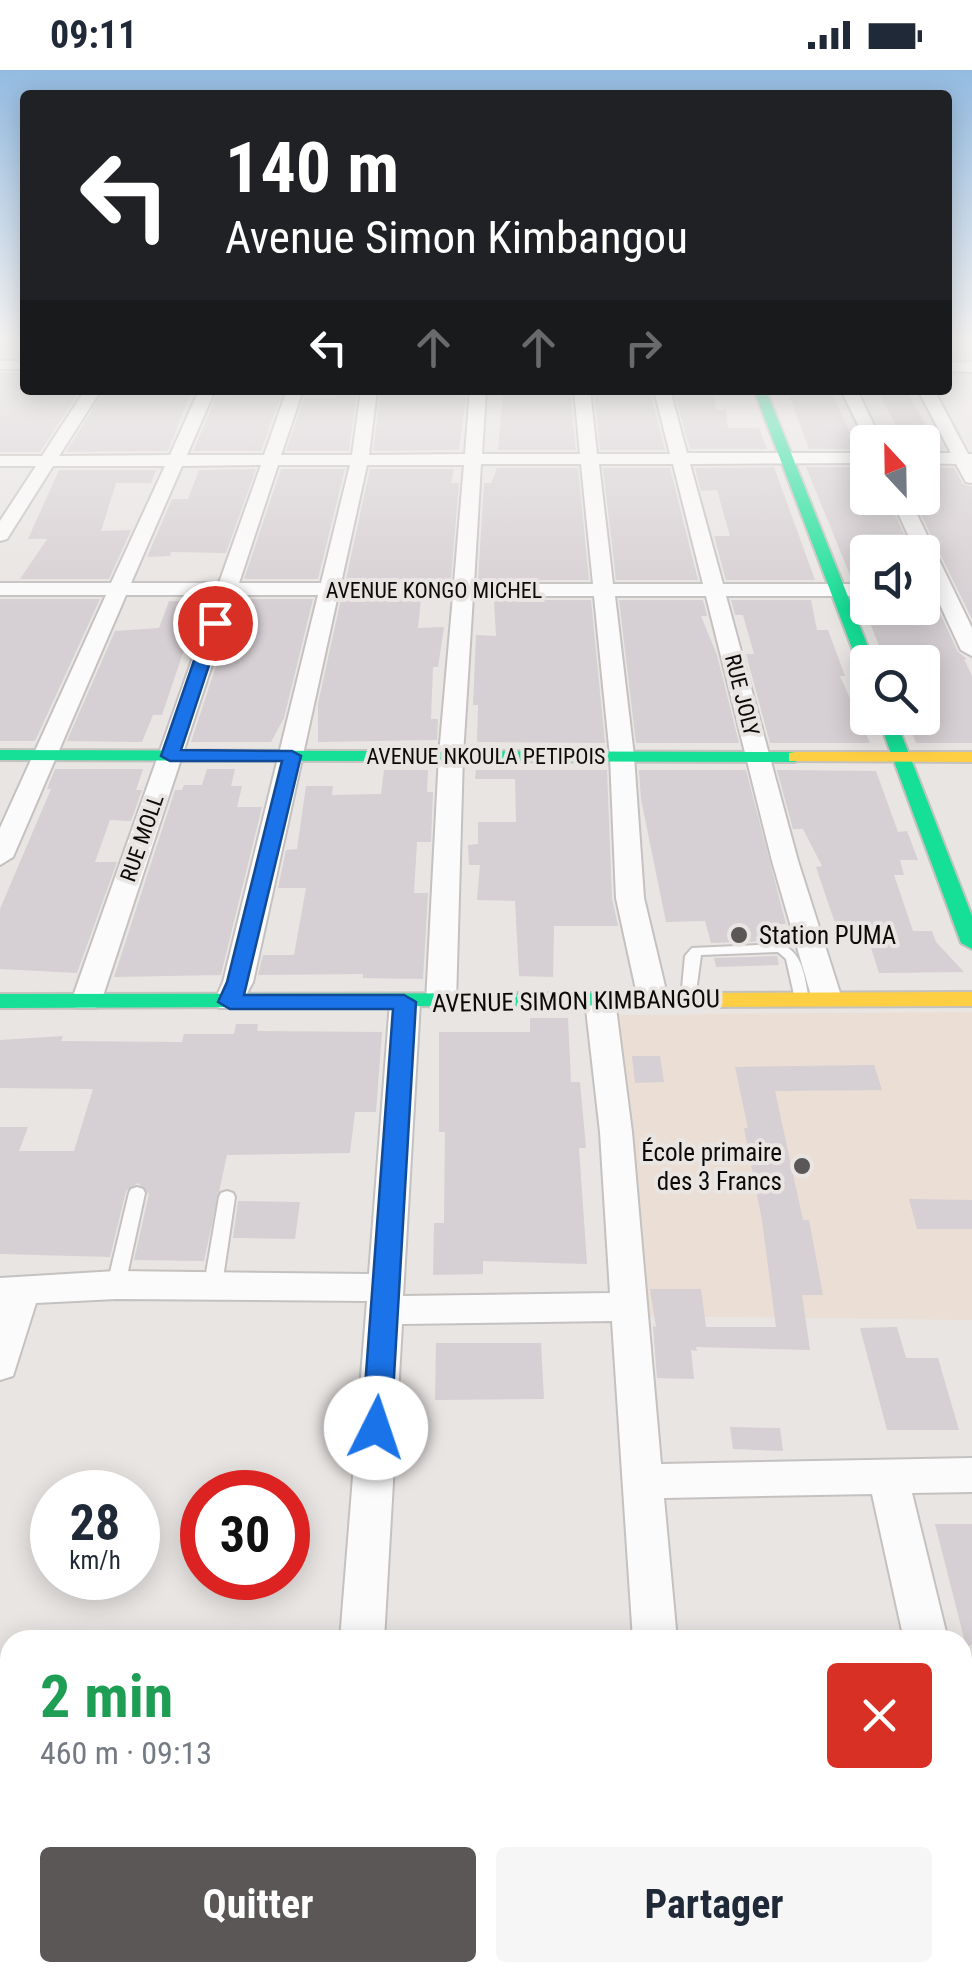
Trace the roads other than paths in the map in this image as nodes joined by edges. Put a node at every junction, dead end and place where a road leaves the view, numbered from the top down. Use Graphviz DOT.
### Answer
graph roads {
  1 [pos="66,430"];
  2 [pos="189,430"];
  3 [pos="282,430"];
  4 [pos="364,430"];
  5 [pos="476,430"];
  6 [pos="587,430"];
  7 [pos="674,430"];
  8 [pos="775,430"];
  9 [pos="950,430"];
  10 [pos="850,458"];
  11 [pos="940,458"];
  12 [pos="967,458"];
  13 [pos="360,459"];
  14 [pos="682,459"];
  15 [pos="785,459"];
  16 [pos="46,460"];
  17 [pos="176,460"];
  18 [pos="273,460"];
  19 [pos="474,460"];
  20 [pos="590,460"];
  21 [pos="0,461"];
  22 [pos="972,478"];
  23 [pos="0,534"];
  24 [pos="0,589"];
  25 [pos="119,589"];
  26 [pos="226,590"];
  27 [pos="330,590"];
  28 [pos="603,590"];
  29 [pos="715,590"];
  30 [pos="837,590"];
  31 [pos="850,590"];
  32 [pos="463,591"];
  33 [pos="940,591"];
  34 [pos="972,592"];
  35 [pos="940,602"];
  36 [pos="859,645"];
  37 [pos="972,650"];
  38 [pos="893,735"];
  39 [pos="0,755"];
  40 [pos="43,755"];
  41 [pos="451,755"];
  42 [pos="170,756"];
  43 [pos="292,756"];
  44 [pos="622,756"];
  45 [pos="757,756"];
  46 [pos="972,756"];
  47 [pos="902,757"];
  48 [pos="0,857"];
  49 [pos="972,943"];
  50 [pos="827,998"];
  51 [pos="653,999"];
  52 [pos="688,999"];
  53 [pos="802,999"];
  54 [pos="972,999"];
  55 [pos="600,1000"];
  56 [pos="0,1002"];
  57 [pos="86,1002"];
  58 [pos="230,1002"];
  59 [pos="423,1002"];
  60 [pos="138,1193"];
  61 [pos="227,1196"];
  62 [pos="116,1285"];
  63 [pos="213,1285"];
  64 [pos="10,1292"];
  65 [pos="386,1299"];
  66 [pos="627,1307"];
  67 [pos="0,1365"];
  68 [pos="972,1475"];
  69 [pos="888,1476"];
  70 [pos="641,1481"];
  71 [pos="363,1630"];
  72 [pos="654,1630"];
  73 [pos="924,1630"];
  1 -- 16 [label="street"];
  2 -- 17 [label="street"];
  3 -- 18 [label="street, RUE MOLL"];
  4 -- 13 [label="street"];
  5 -- 19 [label="street"];
  6 -- 20 [label="street"];
  7 -- 14 [label="street, RUE JOLY"];
  8 -- 15 [label="street"];
  9 -- 12 [label="street"];
  10 -- 15 [label="street"];
  11 -- 12 [label="street"];
  12 -- 22 [label="street"];
  13 -- 18 [label="street"];
  13 -- 19 [label="street"];
  13 -- 27 [label="street"];
  14 -- 15 [label="street"];
  14 -- 20 [label="street"];
  14 -- 29 [label="street, RUE JOLY"];
  15 -- 30 [label="street"];
  16 -- 17 [label="street"];
  16 -- 21 [label="street"];
  16 -- 23 [label="street"];
  17 -- 18 [label="street"];
  17 -- 25 [label="street"];
  18 -- 26 [label="street, RUE MOLL"];
  19 -- 20 [label="street"];
  19 -- 32 [label="street"];
  20 -- 28 [label="street"];
  24 -- 25 [label="street, AVENUE KONGO MICHEL"];
  25 -- 26 [label="street, AVENUE KONGO MICHEL"];
  25 -- 40 [label="street"];
  26 -- 27 [label="street, AVENUE KONGO MICHEL"];
  26 -- 42 [label="street, RUE MOLL"];
  27 -- 32 [label="street, AVENUE KONGO MICHEL"];
  27 -- 43 [label="street"];
  28 -- 29 [label="street, AVENUE KONGO MICHEL"];
  28 -- 32 [label="street, AVENUE KONGO MICHEL"];
  28 -- 44 [label="street"];
  29 -- 30 [label="street, AVENUE KONGO MICHEL"];
  29 -- 45 [label="street, RUE JOLY"];
  30 -- 31 [label="street, AVENUE KONGO MICHEL"];
  30 -- 36 [label="street"];
  32 -- 41 [label="street"];
  33 -- 34 [label="street"];
  35 -- 37 [label="street"];
  38 -- 47 [label="street"];
  39 -- 40 [label="street, AVENUE NKOULA PETIPOIS"];
  40 -- 42 [label="street, AVENUE NKOULA PETIPOIS"];
  40 -- 48 [label="street"];
  41 -- 43 [label="street, AVENUE NKOULA PETIPOIS"];
  41 -- 44 [label="street, AVENUE NKOULA PETIPOIS"];
  41 -- 59 [label="street"];
  42 -- 43 [label="street, AVENUE NKOULA PETIPOIS"];
  42 -- 57 [label="street, RUE MOLL"];
  43 -- 58 [label="street"];
  44 -- 45 [label="street, AVENUE NKOULA PETIPOIS"];
  44 -- 51 [label="street"];
  45 -- 47 [label="street, AVENUE NKOULA PETIPOIS"];
  45 -- 50 [label="street, RUE JOLY"];
  46 -- 47 [label="street, AVENUE NKOULA PETIPOIS"];
  47 -- 49 [label="street"];
  50 -- 53 [label="street, AVENUE SIMON KIMBANGOU"];
  50 -- 54 [label="street, AVENUE SIMON KIMBANGOU"];
  51 -- 52 [label="street, AVENUE SIMON KIMBANGOU"];
  51 -- 55 [label="street, AVENUE SIMON KIMBANGOU"];
  52 -- 53 [label="street, AVENUE SIMON KIMBANGOU"];
  52 -- 53 [label="lane"];
  55 -- 59 [label="street, AVENUE SIMON KIMBANGOU"];
  55 -- 66 [label="street"];
  56 -- 57 [label="street, AVENUE SIMON KIMBANGOU"];
  57 -- 58 [label="street, AVENUE SIMON KIMBANGOU"];
  58 -- 59 [label="street, AVENUE SIMON KIMBANGOU"];
  59 -- 65 [label="street"];
  60 -- 62 [label="lane"];
  61 -- 63 [label="lane"];
  62 -- 63 [label="street"];
  62 -- 64 [label="street"];
  63 -- 65 [label="street"];
  64 -- 67 [label="street"];
  65 -- 66 [label="street"];
  65 -- 71 [label="street"];
  66 -- 70 [label="street"];
  68 -- 69 [label="street"];
  69 -- 70 [label="street"];
  69 -- 73 [label="street"];
  70 -- 72 [label="street"];
}
